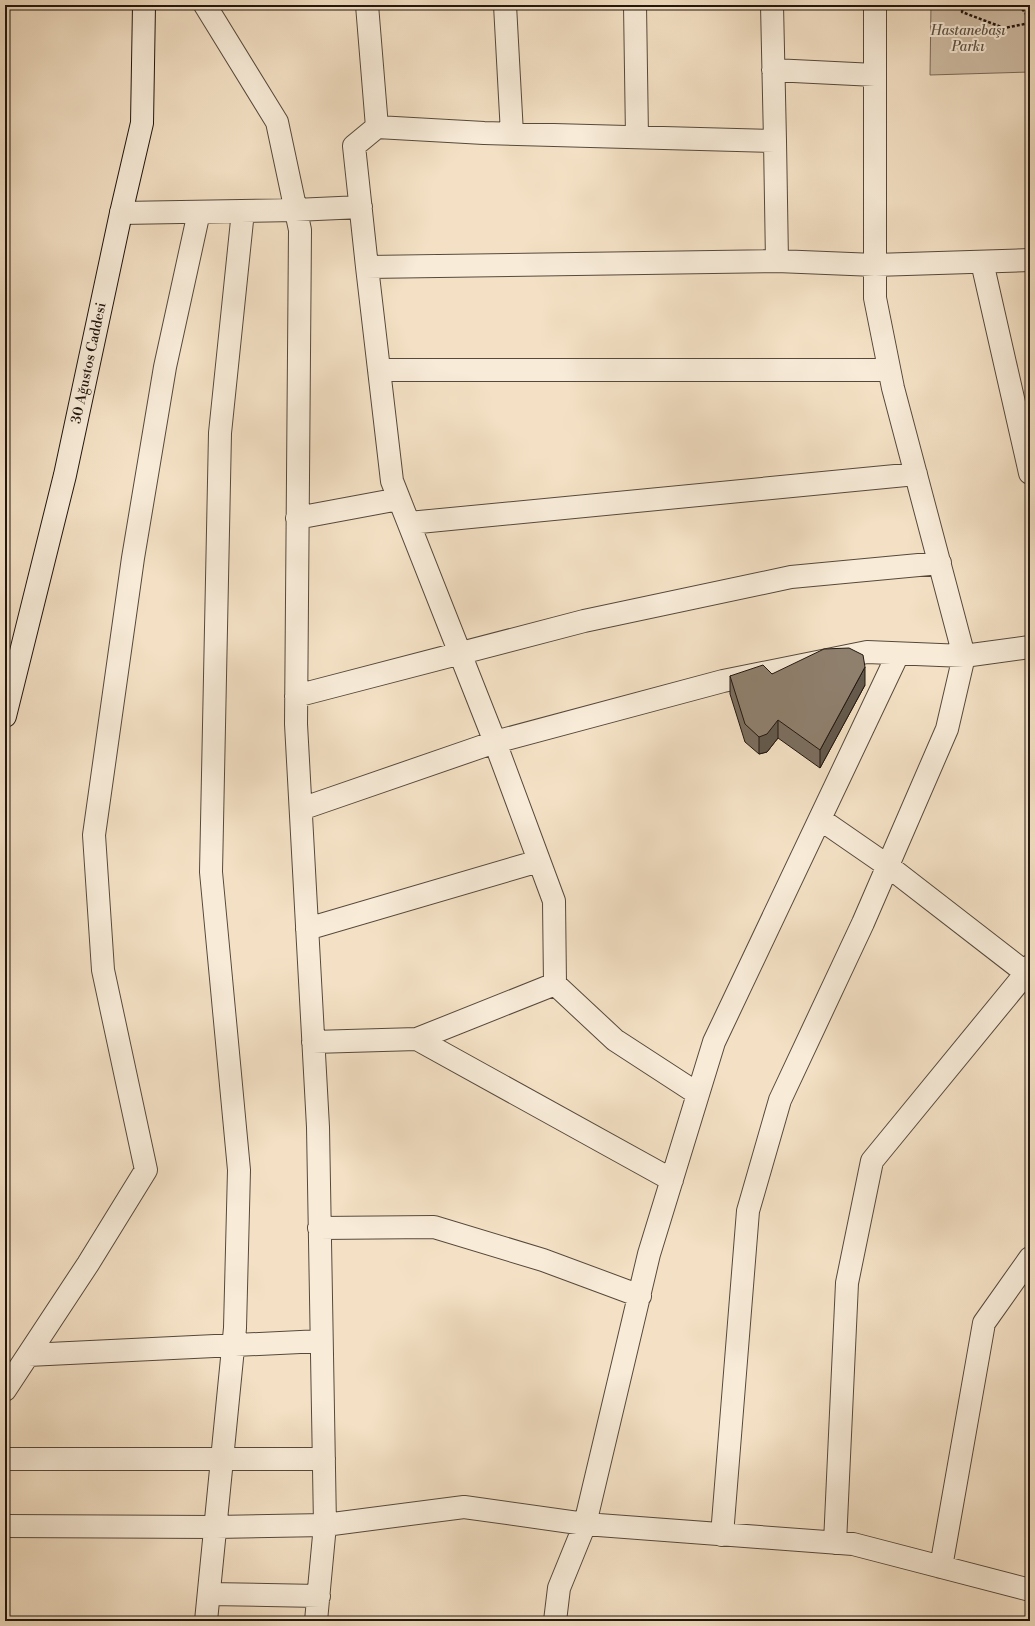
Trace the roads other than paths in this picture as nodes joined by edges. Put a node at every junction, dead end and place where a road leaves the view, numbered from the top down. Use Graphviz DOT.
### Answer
graph roads {
  1 [pos="144,5"];
  2 [pos="205,5"];
  3 [pos="367,5"];
  4 [pos="505,5"];
  5 [pos="635,5"];
  6 [pos="772,5"];
  7 [pos="875,5"];
  8 [pos="773,70"];
  9 [pos="875,75"];
  10 [pos="377,127"];
  11 [pos="512,134"];
  12 [pos="637,137"];
  13 [pos="776,141"];
  14 [pos="361,207"];
  15 [pos="295,210"];
  16 [pos="243,211"];
  17 [pos="200,212"];
  18 [pos="121,213"];
  19 [pos="1030,260"];
  20 [pos="777,262"];
  21 [pos="982,262"];
  22 [pos="875,265"];
  23 [pos="367,267"];
  24 [pos="379,370"];
  25 [pos="889,370"];
  26 [pos="1030,473"];
  27 [pos="916,474"];
  28 [pos="399,499"];
  29 [pos="298,518"];
  30 [pos="409,524"];
  31 [pos="940,563"];
  32 [pos="1030,647"];
  33 [pos="460,653"];
  34 [pos="898,654"];
  35 [pos="964,656"];
  36 [pos="296,696"];
  37 [pos="5,716"];
  38 [pos="495,742"];
  39 [pos="301,809"];
  40 [pos="820,818"];
  41 [pos="539,861"];
  42 [pos="888,866"];
  43 [pos="307,928"];
  44 [pos="1029,972"];
  45 [pos="555,984"];
  46 [pos="417,1039"];
  47 [pos="313,1042"];
  48 [pos="698,1094"];
  49 [pos="672,1180"];
  50 [pos="320,1228"];
  51 [pos="1030,1258"];
  52 [pos="640,1296"];
  53 [pos="321,1341"];
  54 [pos="233,1344"];
  55 [pos="28,1355"];
  56 [pos="5,1390"];
  57 [pos="222,1458"];
  58 [pos="5,1459"];
  59 [pos="324,1459"];
  60 [pos="585,1524"];
  61 [pos="325,1525"];
  62 [pos="5,1526"];
  63 [pos="215,1527"];
  64 [pos="722,1535"];
  65 [pos="835,1543"];
  66 [pos="941,1567"];
  67 [pos="1030,1590"];
  68 [pos="209,1594"];
  69 [pos="318,1596"];
  70 [pos="206,1621"];
  71 [pos="316,1621"];
  72 [pos="555,1621"];
  1 -- 18 [label="street, 30 Ağustos Caddesi"];
  2 -- 15 [label="street"];
  3 -- 10 [label="street"];
  4 -- 11 [label="street"];
  5 -- 12 [label="street"];
  6 -- 8 [label="street"];
  7 -- 9 [label="street"];
  8 -- 9 [label="street"];
  8 -- 13 [label="street"];
  9 -- 22 [label="street"];
  10 -- 11 [label="street"];
  10 -- 14 [label="street"];
  11 -- 12 [label="street"];
  12 -- 13 [label="street"];
  13 -- 20 [label="street"];
  14 -- 15 [label="street"];
  14 -- 23 [label="street"];
  15 -- 16 [label="street"];
  15 -- 29 [label="street"];
  16 -- 17 [label="street"];
  16 -- 54 [label="street"];
  17 -- 18 [label="street"];
  17 -- 55 [label="street"];
  18 -- 37 [label="street, 30 Ağustos Caddesi"];
  19 -- 21 [label="street"];
  20 -- 22 [label="street"];
  20 -- 23 [label="street"];
  21 -- 22 [label="street"];
  21 -- 26 [label="street"];
  22 -- 25 [label="street"];
  23 -- 24 [label="street"];
  24 -- 25 [label="street"];
  24 -- 28 [label="street"];
  25 -- 27 [label="street"];
  27 -- 30 [label="street"];
  27 -- 31 [label="street"];
  28 -- 29 [label="street"];
  28 -- 30 [label="street"];
  29 -- 36 [label="street"];
  30 -- 33 [label="street"];
  31 -- 33 [label="street"];
  31 -- 35 [label="street"];
  32 -- 35 [label="street"];
  33 -- 36 [label="street"];
  33 -- 38 [label="street"];
  34 -- 35 [label="street"];
  34 -- 38 [label="street"];
  34 -- 40 [label="street"];
  35 -- 42 [label="street"];
  36 -- 39 [label="street"];
  38 -- 39 [label="street"];
  38 -- 41 [label="street"];
  39 -- 43 [label="street"];
  40 -- 42 [label="street"];
  40 -- 48 [label="street"];
  41 -- 43 [label="street"];
  41 -- 45 [label="street"];
  42 -- 44 [label="street"];
  42 -- 64 [label="street"];
  43 -- 47 [label="street"];
  44 -- 65 [label="street"];
  45 -- 46 [label="street"];
  45 -- 48 [label="street"];
  46 -- 47 [label="street"];
  46 -- 49 [label="street"];
  47 -- 50 [label="street"];
  48 -- 49 [label="street"];
  49 -- 52 [label="street"];
  50 -- 52 [label="street"];
  50 -- 53 [label="street"];
  51 -- 66 [label="street"];
  52 -- 60 [label="street"];
  53 -- 54 [label="street"];
  53 -- 59 [label="street"];
  54 -- 55 [label="street"];
  54 -- 57 [label="street"];
  55 -- 56 [label="street"];
  57 -- 58 [label="street"];
  57 -- 59 [label="street"];
  57 -- 63 [label="street"];
  59 -- 61 [label="street"];
  60 -- 61 [label="street"];
  60 -- 64 [label="street"];
  60 -- 72 [label="street"];
  61 -- 63 [label="street"];
  61 -- 69 [label="street"];
  62 -- 63 [label="street"];
  63 -- 68 [label="street"];
  64 -- 65 [label="street"];
  65 -- 66 [label="street"];
  66 -- 67 [label="street"];
  68 -- 69 [label="street"];
  68 -- 70 [label="street"];
  69 -- 71 [label="street"];
}
